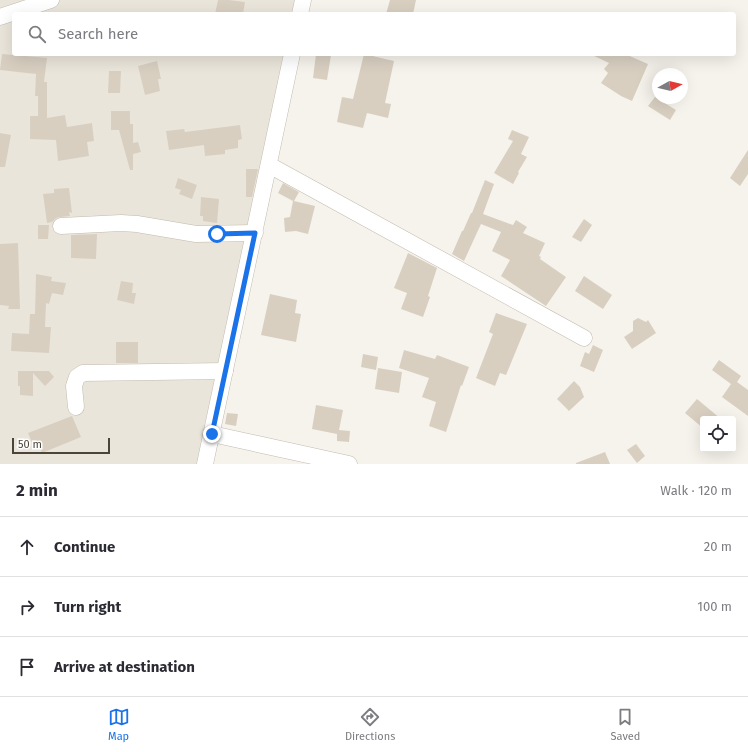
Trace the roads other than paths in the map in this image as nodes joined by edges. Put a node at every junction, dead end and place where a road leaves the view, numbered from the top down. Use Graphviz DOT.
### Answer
graph roads {
  1 [pos="50,0"];
  2 [pos="303,0"];
  3 [pos="15,12"];
  4 [pos="300,12"];
  5 [pos="12,13"];
  6 [pos="0,17"];
  7 [pos="292,56"];
  8 [pos="269,166"];
  9 [pos="61,226"];
  10 [pos="255,233"];
  11 [pos="584,338"];
  12 [pos="225,371"];
  13 [pos="76,407"];
  14 [pos="212,434"];
  15 [pos="205,464"];
  16 [pos="349,464"];
  1 -- 3 [label="street"];
  2 -- 4 [label="street"];
  5 -- 6 [label="street"];
  7 -- 8 [label="street"];
  8 -- 10 [label="street"];
  8 -- 11 [label="street"];
  9 -- 10 [label="street"];
  10 -- 12 [label="street"];
  12 -- 13 [label="street"];
  12 -- 14 [label="street"];
  14 -- 15 [label="street"];
  14 -- 16 [label="street"];
}
